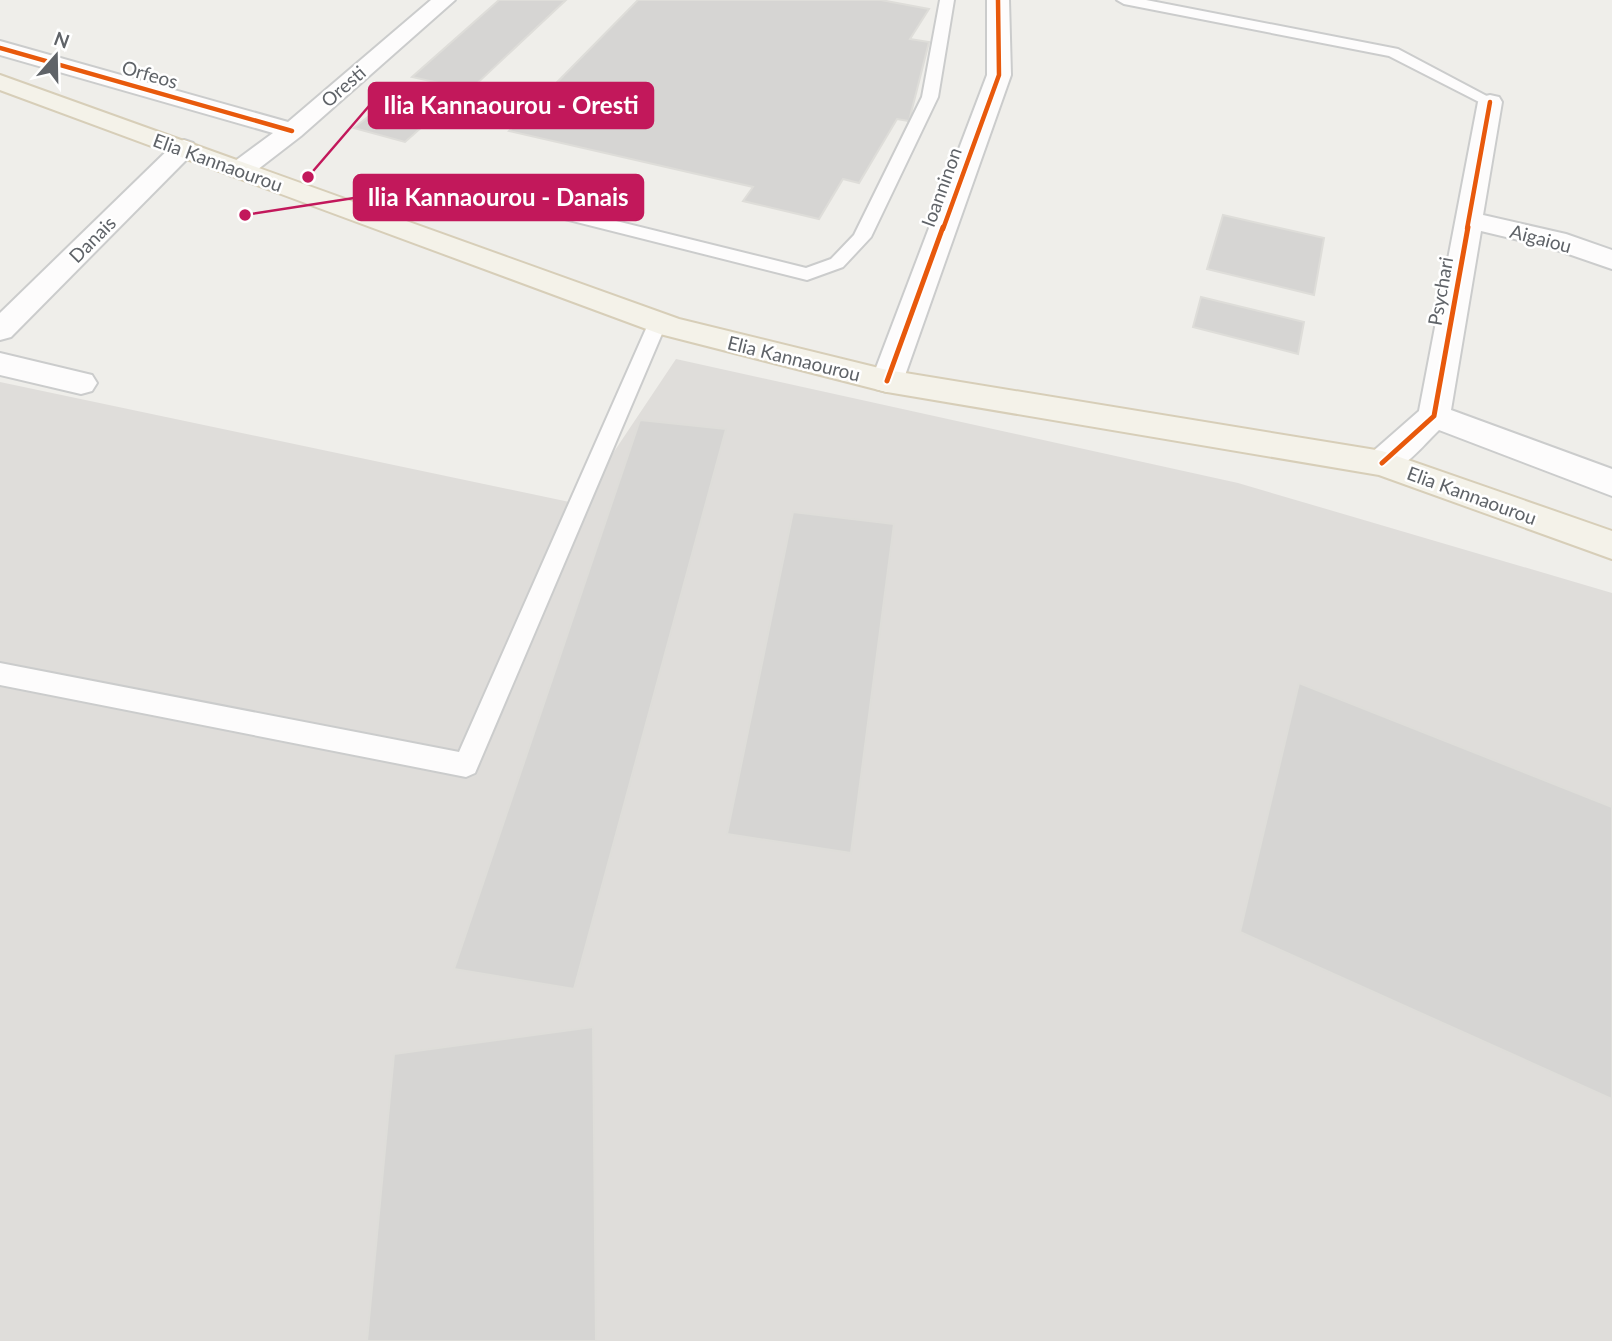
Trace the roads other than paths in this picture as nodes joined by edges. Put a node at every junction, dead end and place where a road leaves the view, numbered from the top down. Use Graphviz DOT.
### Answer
graph roads {
  1 [pos="444,0"];
  2 [pos="947,0"];
  3 [pos="998,0"];
  4 [pos="1124,0"];
  5 [pos="0,48"];
  6 [pos="0,82"];
  7 [pos="1490,102"];
  8 [pos="292,131"];
  9 [pos="184,148"];
  10 [pos="240,170"];
  11 [pos="491,195"];
  12 [pos="1469,220"];
  13 [pos="1612,260"];
  14 [pos="657,322"];
  15 [pos="0,330"];
  16 [pos="0,364"];
  17 [pos="887,381"];
  18 [pos="81,383"];
  19 [pos="1434,416"];
  20 [pos="1382,463"];
  21 [pos="1612,483"];
  22 [pos="1612,545"];
  23 [pos="0,674"];
  1 -- 8 [label="street, Oresti"];
  2 -- 11 [label="lane"];
  3 -- 17 [label="street, Ioanninon"];
  4 -- 7 [label="lane"];
  5 -- 8 [label="street, Orfeos"];
  6 -- 9 [label="main road, Elia Kannaourou"];
  7 -- 12 [label="street, Psychari"];
  8 -- 10 [label="street, Oresti"];
  9 -- 10 [label="main road, Elia Kannaourou"];
  9 -- 15 [label="street, Danais"];
  10 -- 14 [label="main road, Elia Kannaourou"];
  12 -- 13 [label="street, Aigaiou"];
  12 -- 19 [label="street, Psychari"];
  14 -- 17 [label="main road, Elia Kannaourou"];
  14 -- 23 [label="lane"];
  16 -- 18 [label="street"];
  17 -- 20 [label="main road, Elia Kannaourou"];
  19 -- 20 [label="street"];
  19 -- 21 [label="street"];
  20 -- 22 [label="main road, Elia Kannaourou"];
}
